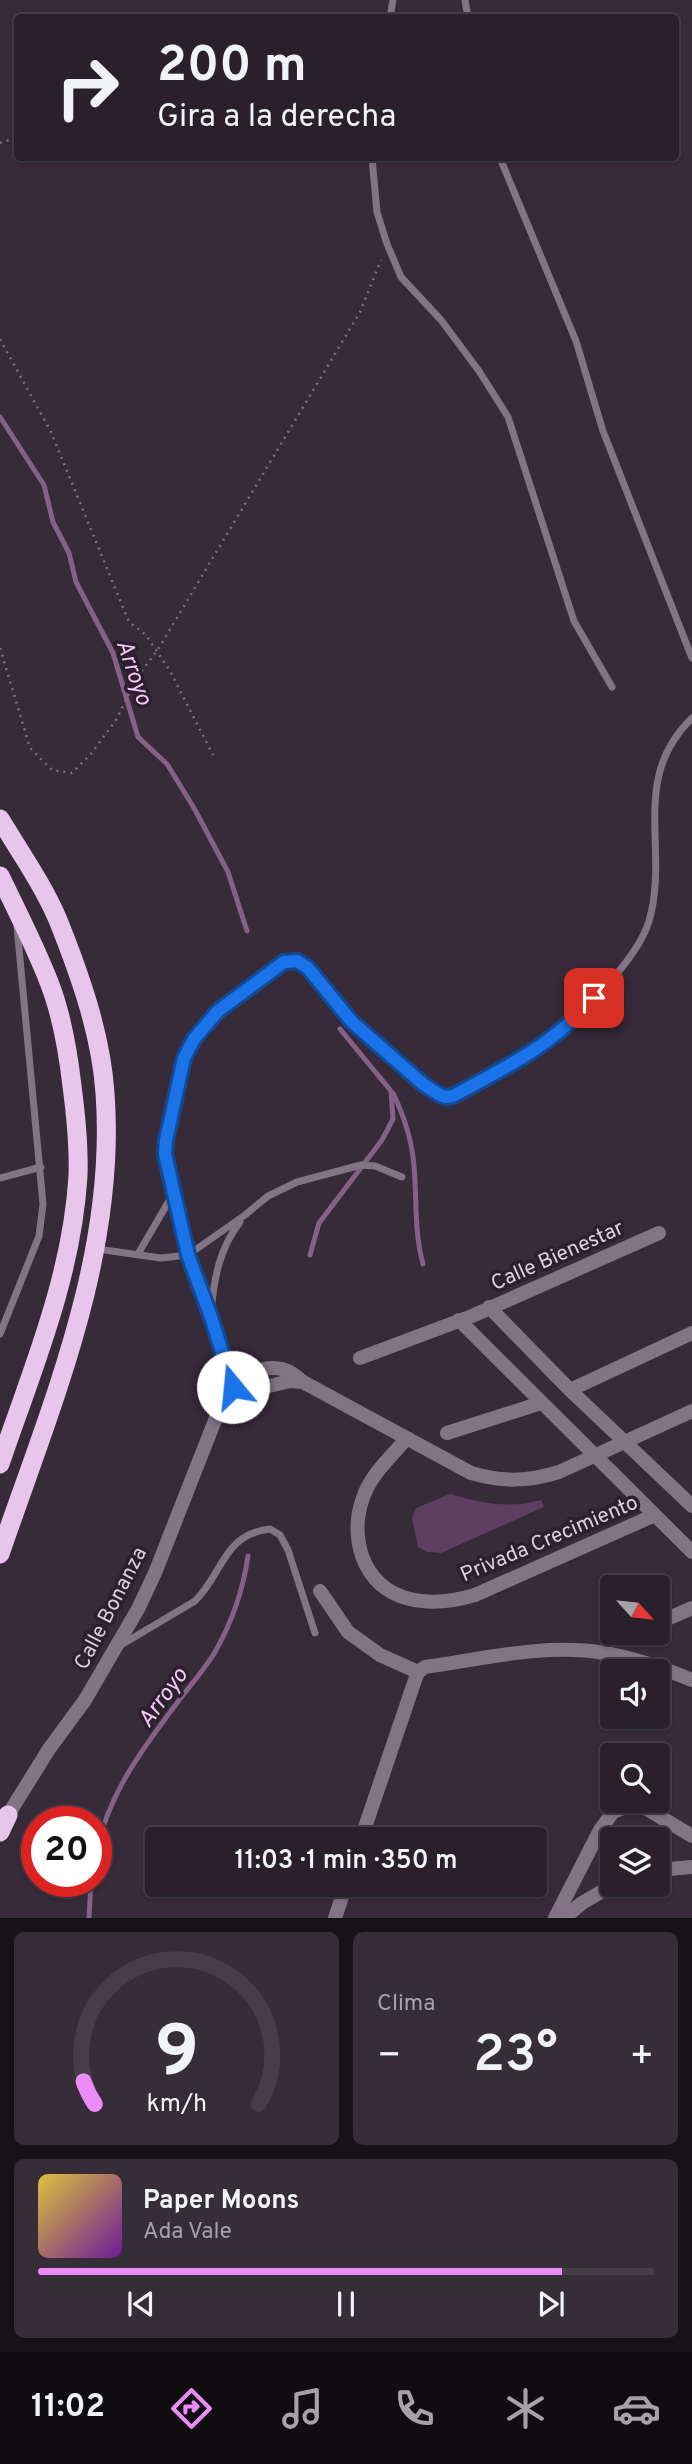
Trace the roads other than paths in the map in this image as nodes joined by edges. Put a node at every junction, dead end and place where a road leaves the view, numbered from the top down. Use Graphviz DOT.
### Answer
graph roads {
  1 [pos="372,161"];
  2 [pos="501,161"];
  3 [pos="692,658"];
  4 [pos="612,687"];
  5 [pos="692,718"];
  6 [pos="0,819"];
  7 [pos="0,876"];
  8 [pos="15,906"];
  9 [pos="41,1167"];
  10 [pos="402,1177"];
  11 [pos="0,1178"];
  12 [pos="173,1194"];
  13 [pos="245,1215"];
  14 [pos="659,1233"];
  15 [pos="96,1249"];
  16 [pos="138,1254"];
  17 [pos="188,1255"];
  18 [pos="489,1307"];
  19 [pos="211,1317"];
  20 [pos="466,1318"];
  21 [pos="692,1333"];
  22 [pos="0,1334"];
  23 [pos="360,1358"];
  24 [pos="303,1382"];
  25 [pos="577,1387"];
  26 [pos="235,1393"];
  27 [pos="541,1403"];
  28 [pos="692,1411"];
  29 [pos="447,1433"];
  30 [pos="407,1438"];
  31 [pos="625,1442"];
  32 [pos="595,1455"];
  33 [pos="0,1464"];
  34 [pos="690,1502"];
  35 [pos="655,1515"];
  36 [pos="692,1552"];
  37 [pos="0,1555"];
  38 [pos="320,1591"];
  39 [pos="692,1608"];
  40 [pos="670,1618"];
  41 [pos="316,1633"];
  42 [pos="117,1648"];
  43 [pos="418,1672"];
  44 [pos="692,1680"];
  45 [pos="3,1823"];
  46 [pos="365,1827"];
  47 [pos="692,1836"];
  48 [pos="692,1867"];
  49 [pos="670,1869"];
  50 [pos="600,1893"];
  51 [pos="342,1897"];
  52 [pos="335,1918"];
  53 [pos="555,1918"];
  54 [pos="564,1918"];
  1 -- 4 [label="lane"];
  2 -- 3 [label="lane"];
  5 -- 12 [label="lane"];
  6 -- 15 [label="highway"];
  7 -- 8 [label="highway"];
  8 -- 9 [label="lane"];
  8 -- 33 [label="highway"];
  9 -- 11 [label="lane"];
  9 -- 22 [label="lane"];
  10 -- 13 [label="lane"];
  12 -- 16 [label="lane"];
  12 -- 17 [label="lane"];
  13 -- 17 [label="lane"];
  13 -- 19 [label="lane"];
  14 -- 18 [label="street, Calle Bienestar"];
  15 -- 16 [label="lane"];
  15 -- 37 [label="highway"];
  16 -- 17 [label="lane"];
  17 -- 19 [label="lane"];
  18 -- 20 [label="street, Calle Bienestar"];
  18 -- 25 [label="street"];
  19 -- 26 [label="lane"];
  20 -- 23 [label="street, Calle Bienestar"];
  20 -- 27 [label="street"];
  21 -- 25 [label="street"];
  24 -- 26 [label="street, Calle Bonanza"];
  24 -- 26 [label="street, Calle Bonanza"];
  24 -- 30 [label="street, Calle Bonanza"];
  25 -- 31 [label="street"];
  26 -- 42 [label="street, Calle Bonanza"];
  27 -- 29 [label="street"];
  27 -- 32 [label="street"];
  28 -- 31 [label="street, Calle Bonanza"];
  30 -- 32 [label="street, Calle Bonanza"];
  30 -- 35 [label="street, Privada Crecimiento"];
  31 -- 32 [label="street, Calle Bonanza"];
  31 -- 34 [label="street"];
  32 -- 35 [label="street"];
  35 -- 36 [label="street"];
  38 -- 43 [label="street"];
  39 -- 40 [label="street"];
  41 -- 42 [label="lane"];
  42 -- 45 [label="street, Calle Bonanza"];
  43 -- 44 [label="street"];
  43 -- 46 [label="street"];
  47 -- 53 [label="street"];
  48 -- 49 [label="street"];
  50 -- 54 [label="street"];
  51 -- 52 [label="street"];
}
